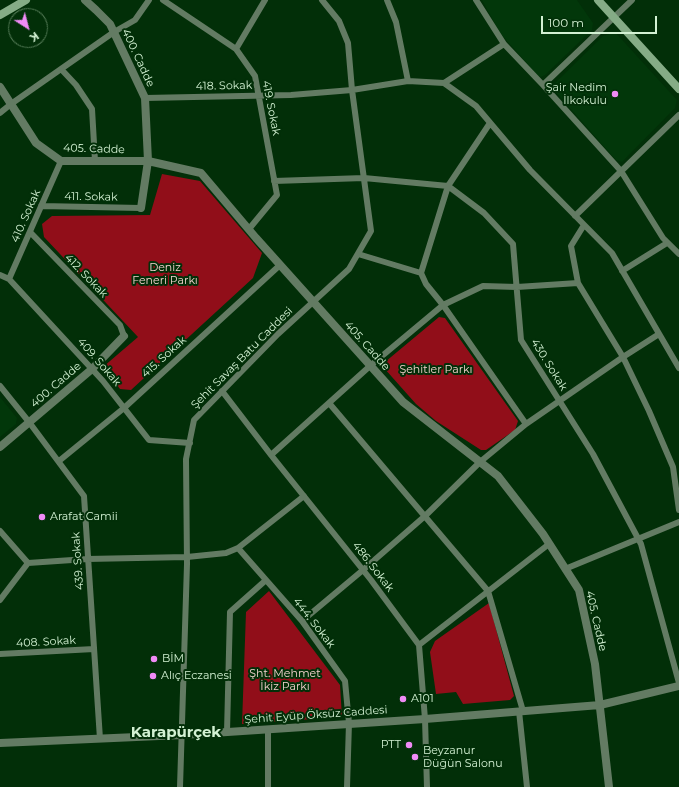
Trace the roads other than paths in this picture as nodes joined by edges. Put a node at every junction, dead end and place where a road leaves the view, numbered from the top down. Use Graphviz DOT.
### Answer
graph roads {
  1 [pos="26,0"];
  2 [pos="85,0"];
  3 [pos="149,0"];
  4 [pos="163,0"];
  5 [pos="265,0"];
  6 [pos="322,0"];
  7 [pos="387,0"];
  8 [pos="476,0"];
  9 [pos="598,0"];
  10 [pos="632,0"];
  11 [pos="0,15"];
  12 [pos="614,18"];
  13 [pos="114,32"];
  14 [pos="504,44"];
  15 [pos="236,49"];
  16 [pos="61,69"];
  17 [pos="408,82"];
  18 [pos="444,83"];
  19 [pos="543,85"];
  20 [pos="0,87"];
  21 [pos="679,89"];
  22 [pos="352,90"];
  23 [pos="259,95"];
  24 [pos="145,98"];
  25 [pos="11,104"];
  26 [pos="0,113"];
  27 [pos="679,115"];
  28 [pos="490,123"];
  29 [pos="61,161"];
  30 [pos="95,161"];
  31 [pos="148,161"];
  32 [pos="621,171"];
  33 [pos="364,178"];
  34 [pos="274,181"];
  35 [pos="448,186"];
  36 [pos="41,206"];
  37 [pos="141,208"];
  38 [pos="576,216"];
  39 [pos="584,225"];
  40 [pos="249,229"];
  41 [pos="30,232"];
  42 [pos="667,243"];
  43 [pos="358,254"];
  44 [pos="679,254"];
  45 [pos="280,265"];
  46 [pos="622,271"];
  47 [pos="421,273"];
  48 [pos="0,275"];
  49 [pos="9,279"];
  50 [pos="578,283"];
  51 [pos="517,287"];
  52 [pos="313,302"];
  53 [pos="443,305"];
  54 [pos="659,334"];
  55 [pos="124,336"];
  56 [pos="623,357"];
  57 [pos="370,366"];
  58 [pos="679,368"];
  59 [pos="92,369"];
  60 [pos="0,386"];
  61 [pos="222,391"];
  62 [pos="560,401"];
  63 [pos="329,403"];
  64 [pos="124,408"];
  65 [pos="29,422"];
  66 [pos="526,424"];
  67 [pos="190,443"];
  68 [pos="0,447"];
  69 [pos="271,455"];
  70 [pos="59,461"];
  71 [pos="480,462"];
  72 [pos="304,496"];
  73 [pos="679,510"];
  74 [pos="425,516"];
  75 [pos="679,522"];
  76 [pos="0,531"];
  77 [pos="638,539"];
  78 [pos="549,544"];
  79 [pos="238,548"];
  80 [pos="187,557"];
  81 [pos="87,559"];
  82 [pos="28,563"];
  83 [pos="565,569"];
  84 [pos="363,570"];
  85 [pos="266,580"];
  86 [pos="488,591"];
  87 [pos="0,600"];
  88 [pos="302,621"];
  89 [pos="419,645"];
  90 [pos="94,649"];
  91 [pos="0,654"];
  92 [pos="679,684"];
  93 [pos="600,705"];
  94 [pos="521,711"];
  95 [pos="425,719"];
  96 [pos="349,723"];
  97 [pos="268,729"];
  98 [pos="227,732"];
  99 [pos="182,735"];
  100 [pos="100,739"];
  101 [pos="0,743"];
  102 [pos="180,787"];
  103 [pos="268,787"];
  104 [pos="347,787"];
  105 [pos="427,787"];
  106 [pos="526,787"];
  107 [pos="609,787"];
  1 -- 11 [label="main road"];
  2 -- 13 [label="street, 400. Cadde"];
  3 -- 13 [label="street"];
  4 -- 15 [label="street, 419. Sokak"];
  5 -- 15 [label="street"];
  6 -- 22 [label="street, Şehit Savaş Batu Caddesi"];
  7 -- 17 [label="street"];
  8 -- 14 [label="street"];
  9 -- 12 [label="main road"];
  10 -- 12 [label="street"];
  12 -- 19 [label="street"];
  12 -- 21 [label="main road"];
  13 -- 16 [label="street"];
  13 -- 24 [label="street, 400. Cadde"];
  14 -- 18 [label="street"];
  14 -- 19 [label="street"];
  15 -- 23 [label="street, 419. Sokak"];
  16 -- 25 [label="street"];
  16 -- 30 [label="street"];
  17 -- 18 [label="street, 418. Sokak"];
  17 -- 22 [label="street, 418. Sokak"];
  18 -- 28 [label="street"];
  19 -- 32 [label="street"];
  20 -- 25 [label="street, 405. Cadde"];
  22 -- 23 [label="street, 418. Sokak"];
  22 -- 33 [label="street, Şehit Savaş Batu Caddesi"];
  23 -- 24 [label="street, 418. Sokak"];
  23 -- 34 [label="street, 419. Sokak"];
  24 -- 31 [label="street, 400. Cadde"];
  25 -- 26 [label="street"];
  25 -- 29 [label="street, 405. Cadde"];
  27 -- 32 [label="street"];
  28 -- 35 [label="street"];
  28 -- 38 [label="street"];
  29 -- 30 [label="street, 405. Cadde"];
  29 -- 36 [label="street, 410. Sokak"];
  30 -- 31 [label="street, 405. Cadde"];
  31 -- 37 [label="street, 400. Cadde"];
  31 -- 40 [label="street, 405. Cadde"];
  32 -- 38 [label="street"];
  32 -- 42 [label="street"];
  33 -- 34 [label="street"];
  33 -- 35 [label="street"];
  33 -- 43 [label="street, Şehit Savaş Batu Caddesi"];
  34 -- 40 [label="street, 419. Sokak"];
  35 -- 47 [label="street"];
  35 -- 51 [label="street, 430. Sokak"];
  36 -- 37 [label="street, 411. Sokak"];
  36 -- 41 [label="street, 410. Sokak"];
  38 -- 39 [label="street"];
  39 -- 46 [label="street"];
  39 -- 50 [label="street"];
  40 -- 45 [label="street, 405. Cadde"];
  41 -- 49 [label="street, 410. Sokak"];
  41 -- 55 [label="street, 412. Sokak"];
  42 -- 44 [label="street"];
  42 -- 46 [label="street"];
  43 -- 47 [label="street"];
  43 -- 52 [label="street, Şehit Savaş Batu Caddesi"];
  45 -- 52 [label="street, 405. Cadde"];
  45 -- 64 [label="street, 415. Sokak"];
  46 -- 54 [label="street"];
  47 -- 53 [label="street"];
  48 -- 49 [label="street, 409. Sokak"];
  49 -- 59 [label="street, 409. Sokak"];
  50 -- 51 [label="street"];
  50 -- 56 [label="street"];
  51 -- 53 [label="street"];
  51 -- 62 [label="street, 430. Sokak"];
  52 -- 57 [label="street, 405. Cadde"];
  52 -- 61 [label="street, Şehit Savaş Batu Caddesi"];
  53 -- 57 [label="street"];
  53 -- 66 [label="street"];
  54 -- 56 [label="street"];
  54 -- 58 [label="street"];
  55 -- 59 [label="street, 400. Cadde"];
  56 -- 62 [label="street"];
  56 -- 73 [label="street"];
  57 -- 63 [label="street"];
  57 -- 71 [label="street, 405. Cadde"];
  59 -- 64 [label="street, 409. Sokak"];
  59 -- 65 [label="street, 400. Cadde"];
  60 -- 65 [label="street, 439. Sokak"];
  61 -- 67 [label="street, Şehit Savaş Batu Caddesi"];
  61 -- 69 [label="street, 486. Sokak"];
  62 -- 66 [label="street"];
  62 -- 77 [label="street, 430. Sokak"];
  63 -- 69 [label="street"];
  63 -- 74 [label="street"];
  64 -- 67 [label="street, 409. Sokak"];
  64 -- 70 [label="street, 415. Sokak"];
  65 -- 68 [label="street, 400. Cadde"];
  65 -- 70 [label="street, 439. Sokak"];
  66 -- 71 [label="street"];
  67 -- 80 [label="street, Şehit Savaş Batu Caddesi"];
  69 -- 72 [label="street, 486. Sokak"];
  70 -- 81 [label="street, 439. Sokak"];
  71 -- 74 [label="street"];
  71 -- 78 [label="street, 405. Cadde"];
  72 -- 79 [label="street"];
  72 -- 84 [label="street, 486. Sokak"];
  74 -- 84 [label="street"];
  74 -- 86 [label="street"];
  75 -- 77 [label="street"];
  76 -- 82 [label="street"];
  77 -- 83 [label="street"];
  77 -- 92 [label="street, 430. Sokak"];
  78 -- 83 [label="street, 405. Cadde"];
  78 -- 86 [label="street"];
  79 -- 80 [label="street"];
  79 -- 85 [label="street, 444. Sokak"];
  80 -- 81 [label="street"];
  80 -- 99 [label="street, Şehit Savaş Batu Caddesi"];
  81 -- 82 [label="street"];
  81 -- 90 [label="street, 439. Sokak"];
  82 -- 87 [label="street"];
  83 -- 93 [label="street, 405. Cadde"];
  84 -- 88 [label="street"];
  84 -- 89 [label="street, 486. Sokak"];
  85 -- 88 [label="street, 444. Sokak"];
  85 -- 98 [label="street"];
  86 -- 89 [label="street"];
  86 -- 94 [label="street"];
  88 -- 96 [label="street, 444. Sokak"];
  89 -- 95 [label="street"];
  90 -- 91 [label="street, 408. Sokak"];
  90 -- 100 [label="street, 439. Sokak"];
  92 -- 93 [label="street, Şehit Eyüp Öksüz Caddesi"];
  93 -- 94 [label="street, Şehit Eyüp Öksüz Caddesi"];
  93 -- 107 [label="street, 405. Cadde"];
  94 -- 95 [label="street, Şehit Eyüp Öksüz Caddesi"];
  94 -- 106 [label="street"];
  95 -- 96 [label="street, Şehit Eyüp Öksüz Caddesi"];
  95 -- 105 [label="street"];
  96 -- 97 [label="street, Şehit Eyüp Öksüz Caddesi"];
  96 -- 104 [label="street, 444. Sokak"];
  97 -- 98 [label="street, Şehit Eyüp Öksüz Caddesi"];
  97 -- 103 [label="street"];
  98 -- 99 [label="street, Şehit Eyüp Öksüz Caddesi"];
  99 -- 100 [label="street, Şehit Eyüp Öksüz Caddesi"];
  99 -- 102 [label="street, Şehit Savaş Batu Caddesi"];
  100 -- 101 [label="street, Şehit Eyüp Öksüz Caddesi"];
}
